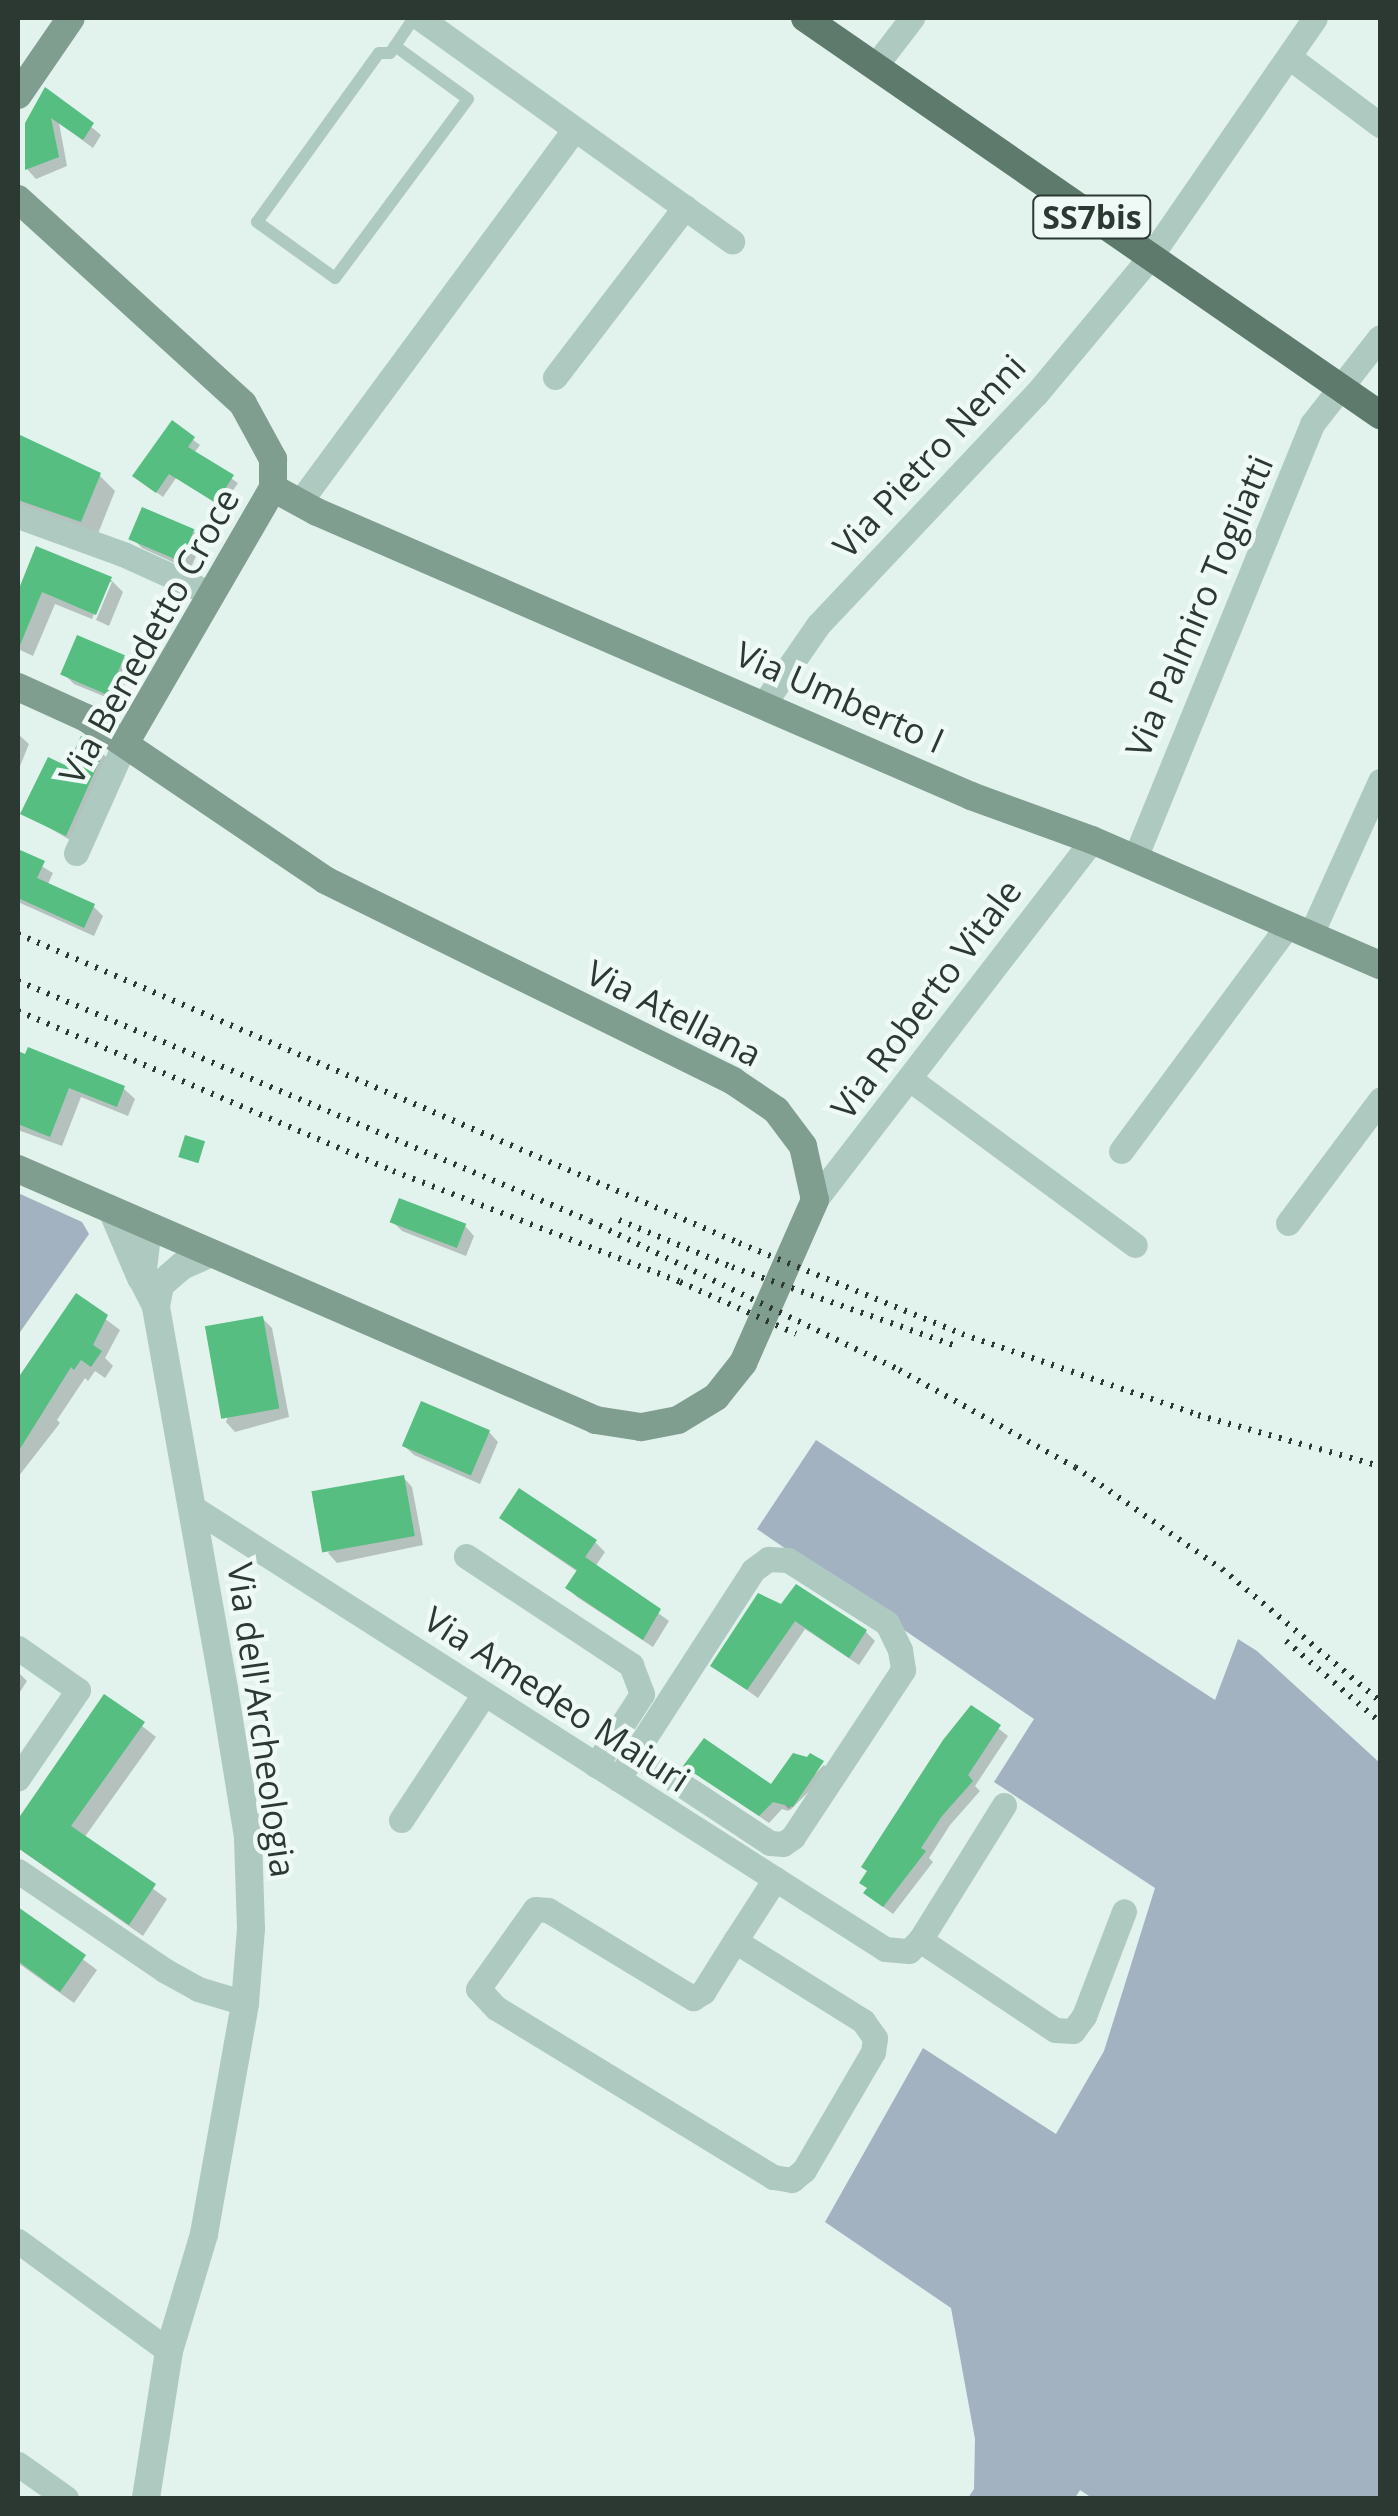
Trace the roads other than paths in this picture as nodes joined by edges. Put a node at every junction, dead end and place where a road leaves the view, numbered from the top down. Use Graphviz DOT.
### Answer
graph roads {
  1 [pos="71,18"];
  2 [pos="418,18"];
  3 [pos="805,18"];
  4 [pos="912,18"];
  5 [pos="1315,18"];
  6 [pos="395,46"];
  7 [pos="1289,58"];
  8 [pos="875,66"];
  9 [pos="18,95"];
  10 [pos="1380,125"];
  11 [pos="567,140"];
  12 [pos="18,199"];
  13 [pos="685,207"];
  14 [pos="732,241"];
  15 [pos="1150,257"];
  16 [pos="1380,337"];
  17 [pos="555,377"];
  18 [pos="1341,388"];
  19 [pos="1380,415"];
  20 [pos="273,488"];
  21 [pos="300,503"];
  22 [pos="18,516"];
  23 [pos="211,594"];
  24 [pos="18,687"];
  25 [pos="764,704"];
  26 [pos="125,743"];
  27 [pos="1380,781"];
  28 [pos="1092,840"];
  29 [pos="76,853"];
  30 [pos="1134,858"];
  31 [pos="1300,929"];
  32 [pos="1380,964"];
  33 [pos="910,1080"];
  34 [pos="1380,1100"];
  35 [pos="1122,1151"];
  36 [pos="18,1170"];
  37 [pos="815,1200"];
  38 [pos="112,1210"];
  39 [pos="1288,1223"];
  40 [pos="148,1226"];
  41 [pos="175,1237"];
  42 [pos="1134,1244"];
  43 [pos="211,1253"];
  44 [pos="152,1290"];
  45 [pos="192,1507"];
  46 [pos="466,1556"];
  47 [pos="18,1648"];
  48 [pos="484,1694"];
  49 [pos="635,1754"];
  50 [pos="596,1765"];
  51 [pos="18,1778"];
  52 [pos="618,1779"];
  53 [pos="1004,1805"];
  54 [pos="401,1820"];
  55 [pos="18,1872"];
  56 [pos="775,1879"];
  57 [pos="1124,1911"];
  58 [pos="920,1940"];
  59 [pos="735,1941"];
  60 [pos="245,2003"];
  61 [pos="18,2240"];
  62 [pos="170,2350"];
  63 [pos="18,2464"];
  64 [pos="66,2498"];
  65 [pos="146,2498"];
  1 -- 9 [label="main road"];
  2 -- 6 [label="lane"];
  2 -- 13 [label="street"];
  3 -- 8 [label="main road, SS7bis"];
  4 -- 8 [label="street"];
  5 -- 7 [label="street, Via Pietro Nenni"];
  6 -- 6 [label="lane"];
  7 -- 10 [label="street"];
  7 -- 15 [label="street, Via Pietro Nenni"];
  8 -- 15 [label="main road, SS7bis"];
  11 -- 21 [label="street"];
  12 -- 20 [label="main road, Via Benedetto Croce"];
  13 -- 14 [label="street"];
  13 -- 17 [label="street"];
  15 -- 18 [label="main road, SS7bis"];
  15 -- 25 [label="street, Via Pietro Nenni"];
  16 -- 18 [label="street, Via Palmiro Togliatti"];
  18 -- 19 [label="main road, SS7bis"];
  18 -- 30 [label="street, Via Palmiro Togliatti"];
  20 -- 21 [label="main road, Via Umberto I"];
  20 -- 23 [label="main road, Via Benedetto Croce"];
  21 -- 25 [label="main road, Via Umberto I"];
  22 -- 23 [label="street"];
  23 -- 26 [label="main road, Via Benedetto Croce"];
  24 -- 26 [label="main road, Via Atellana"];
  25 -- 28 [label="main road, Via Umberto I"];
  26 -- 29 [label="street, Via Benedetto Croce"];
  26 -- 37 [label="main road, Via Atellana"];
  27 -- 31 [label="street"];
  28 -- 30 [label="main road, Via Umberto I"];
  28 -- 33 [label="street, Via Roberto Vitale"];
  30 -- 31 [label="main road, Via Umberto I"];
  31 -- 32 [label="main road, Via Umberto I"];
  31 -- 35 [label="street"];
  33 -- 37 [label="street, Via Roberto Vitale"];
  33 -- 42 [label="street"];
  34 -- 39 [label="street"];
  36 -- 38 [label="main road"];
  37 -- 43 [label="main road"];
  38 -- 40 [label="main road"];
  38 -- 44 [label="street"];
  40 -- 41 [label="main road"];
  40 -- 44 [label="street"];
  41 -- 43 [label="main road"];
  41 -- 44 [label="street, Via dell'Archeologia"];
  43 -- 44 [label="street"];
  44 -- 45 [label="street, Via dell'Archeologia"];
  45 -- 48 [label="street, Via Amedeo Maiuri"];
  45 -- 60 [label="street, Via dell'Archeologia"];
  46 -- 50 [label="street"];
  47 -- 51 [label="street"];
  48 -- 50 [label="street, Via Amedeo Maiuri"];
  48 -- 54 [label="street"];
  49 -- 49 [label="street"];
  49 -- 52 [label="street"];
  50 -- 52 [label="street, Via Amedeo Maiuri"];
  52 -- 56 [label="street, Via Amedeo Maiuri"];
  53 -- 58 [label="street"];
  55 -- 60 [label="street"];
  56 -- 58 [label="street, Via Amedeo Maiuri"];
  56 -- 59 [label="street"];
  57 -- 58 [label="street"];
  59 -- 59 [label="street"];
  60 -- 62 [label="street, Via dell'Archeologia"];
  61 -- 62 [label="street"];
  62 -- 65 [label="street, Via dell'Archeologia"];
  63 -- 64 [label="street"];
}
